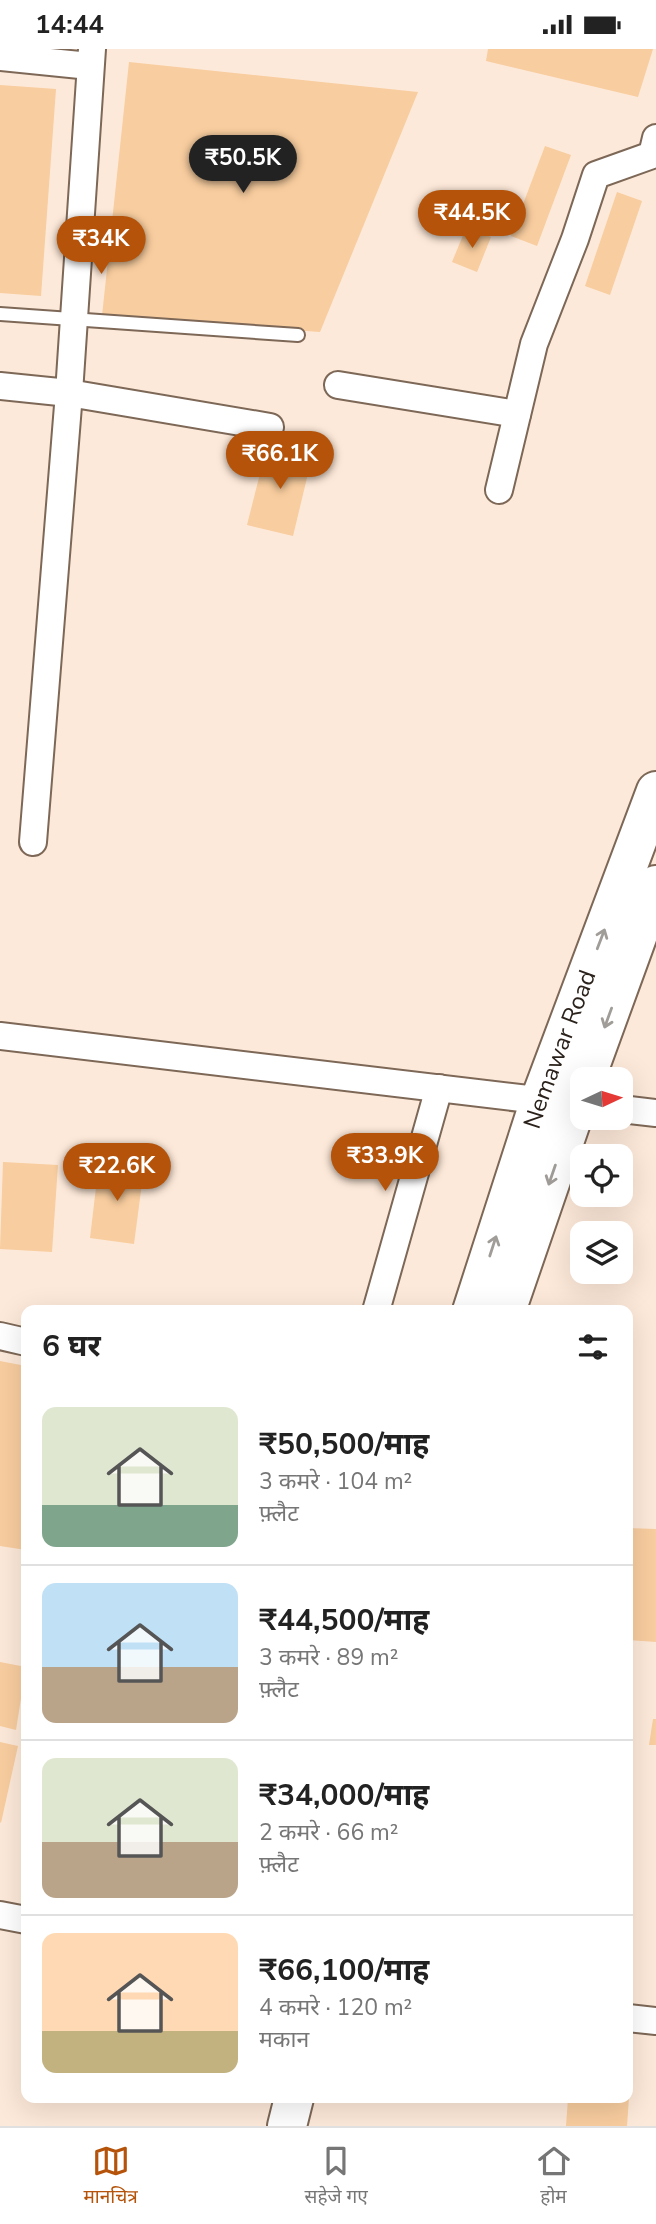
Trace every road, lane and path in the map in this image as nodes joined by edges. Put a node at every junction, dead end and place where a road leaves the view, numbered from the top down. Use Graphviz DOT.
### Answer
graph roads {
  1 [pos="0,57"];
  2 [pos="91,58"];
  3 [pos="656,138"];
  4 [pos="0,314"];
  5 [pos="74,319"];
  6 [pos="298,335"];
  7 [pos="338,385"];
  8 [pos="0,386"];
  9 [pos="69,393"];
  10 [pos="517,414"];
  11 [pos="270,427"];
  12 [pos="499,490"];
  13 [pos="656,791"];
  14 [pos="33,842"];
  15 [pos="654,894"];
  16 [pos="0,1036"];
  17 [pos="582,1067"];
  18 [pos="585,1067"];
  19 [pos="439,1087"];
  20 [pos="570,1096"];
  21 [pos="570,1104"];
  22 [pos="570,1109"];
  23 [pos="634,1110"];
  24 [pos="656,1113"];
  25 [pos="378,1305"];
  26 [pos="475,1305"];
  27 [pos="508,1305"];
  28 [pos="0,1336"];
  29 [pos="21,1341"];
  30 [pos="0,1915"];
  31 [pos="21,1919"];
  32 [pos="633,2019"];
  33 [pos="656,2021"];
  34 [pos="266,2103"];
  35 [pos="293,2103"];
  36 [pos="260,2126"];
  37 [pos="286,2126"];
  1 -- 2 [label="street"];
  2 -- 5 [label="street"];
  3 -- 10 [label="street"];
  4 -- 5 [label="lane"];
  5 -- 6 [label="lane"];
  5 -- 9 [label="street"];
  7 -- 10 [label="street"];
  8 -- 9 [label="street"];
  9 -- 11 [label="street"];
  9 -- 14 [label="street"];
  10 -- 12 [label="street"];
  17 -- 13 [label="highway, Nemawar Road, one-way"];
  15 -- 18 [label="highway, Nemawar Road, one-way"];
  16 -- 19 [label="street"];
  19 -- 20 [label="street"];
  19 -- 25 [label="street"];
  26 -- 21 [label="highway, Nemawar Road, one-way"];
  22 -- 27 [label="highway, Nemawar Road, one-way"];
  23 -- 24 [label="street"];
  28 -- 29 [label="street"];
  30 -- 31 [label="street"];
  32 -- 33 [label="street"];
  34 -- 36 [label="highway"];
  35 -- 37 [label="highway"];
}
